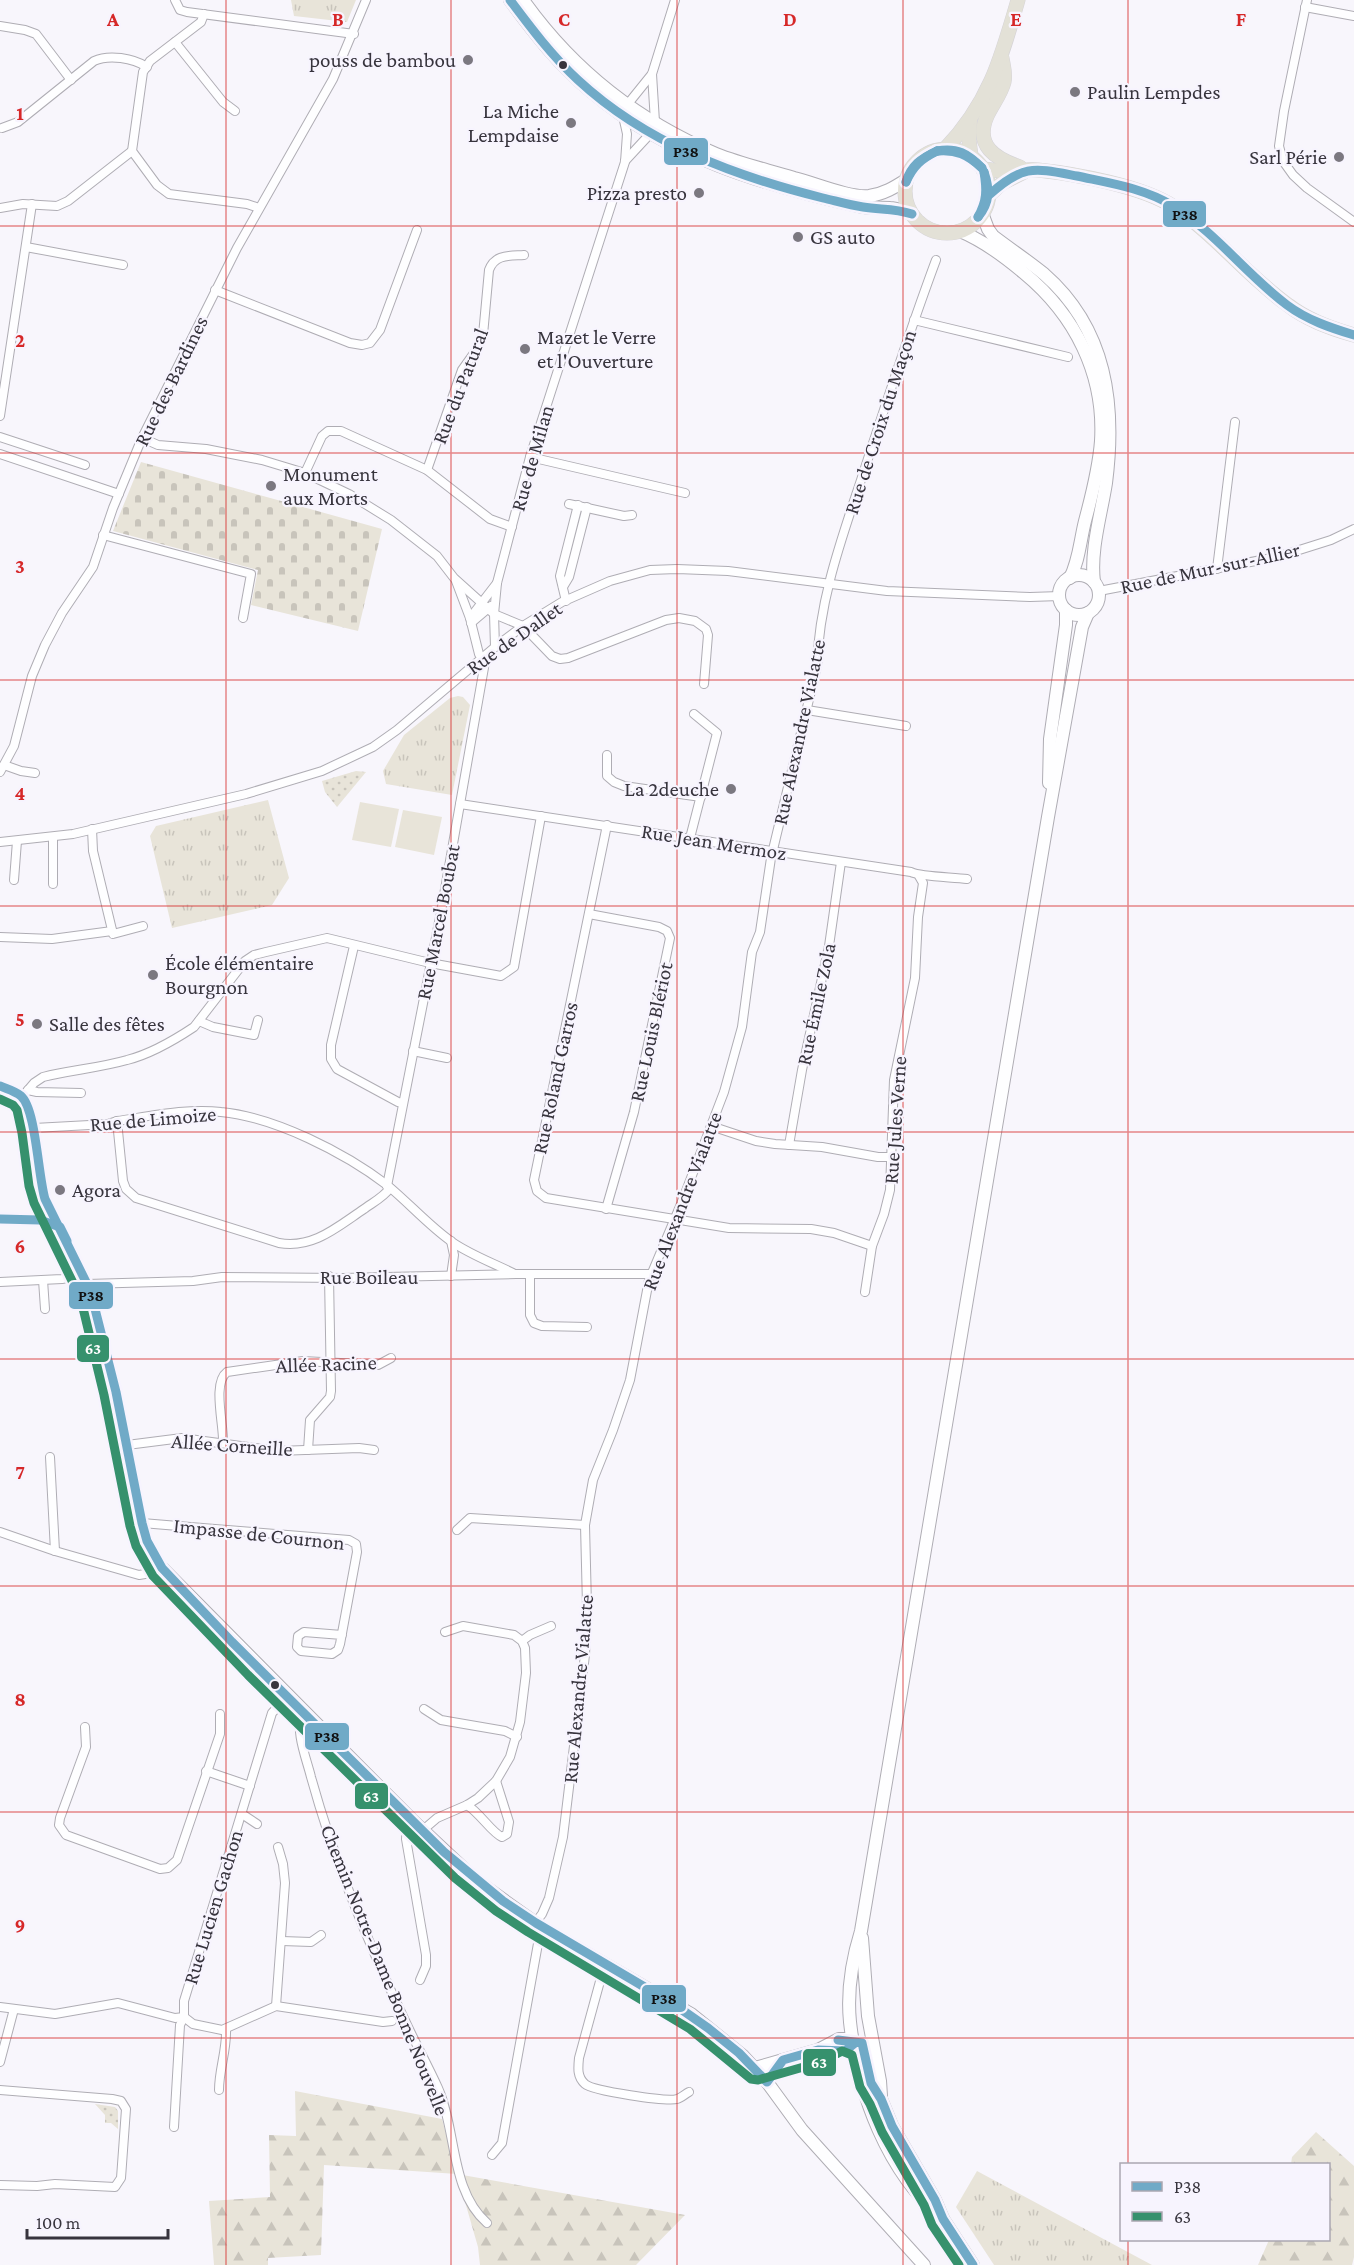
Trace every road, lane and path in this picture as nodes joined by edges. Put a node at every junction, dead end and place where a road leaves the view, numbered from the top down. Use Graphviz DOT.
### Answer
graph roads {
  1 [pos="175,0"];
  2 [pos="366,0"];
  3 [pos="510,0"];
  4 [pos="524,0"];
  5 [pos="675,0"];
  6 [pos="1018,0"];
  7 [pos="1306,3"];
  8 [pos="204,14"];
  9 [pos="1354,16"];
  10 [pos="0,26"];
  11 [pos="354,34"];
  12 [pos="175,42"];
  13 [pos="1002,56"];
  14 [pos="147,67"];
  15 [pos="652,74"];
  16 [pos="71,80"];
  17 [pos="625,110"];
  18 [pos="235,111"];
  19 [pos="970,121"];
  20 [pos="2,128"];
  21 [pos="653,128"];
  22 [pos="945,149"];
  23 [pos="132,151"];
  24 [pos="971,156"];
  25 [pos="625,162"];
  26 [pos="983,170"];
  27 [pos="1028,170"];
  28 [pos="906,180"];
  29 [pos="989,195"];
  30 [pos="847,198"];
  31 [pos="32,204"];
  32 [pos="0,208"];
  33 [pos="259,208"];
  34 [pos="982,213"];
  35 [pos="912,214"];
  36 [pos="1354,222"];
  37 [pos="417,230"];
  38 [pos="960,231"];
  39 [pos="26,246"];
  40 [pos="524,255"];
  41 [pos="936,260"];
  42 [pos="123,265"];
  43 [pos="215,290"];
  44 [pos="914,320"];
  45 [pos="1354,335"];
  46 [pos="1068,357"];
  47 [pos="0,416"];
  48 [pos="1235,422"];
  49 [pos="0,437"];
  50 [pos="142,438"];
  51 [pos="0,454"];
  52 [pos="530,457"];
  53 [pos="85,465"];
  54 [pos="427,470"];
  55 [pos="306,473"];
  56 [pos="685,493"];
  57 [pos="118,494"];
  58 [pos="587,507"];
  59 [pos="632,515"];
  60 [pos="512,526"];
  61 [pos="1354,529"];
  62 [pos="103,535"];
  63 [pos="1217,569"];
  64 [pos="454,578"];
  65 [pos="1070,578"];
  66 [pos="497,583"];
  67 [pos="828,585"];
  68 [pos="563,587"];
  69 [pos="1096,587"];
  70 [pos="1060,596"];
  71 [pos="566,601"];
  72 [pos="481,603"];
  73 [pos="493,609"];
  74 [pos="1066,610"];
  75 [pos="1088,613"];
  76 [pos="243,618"];
  77 [pos="470,621"];
  78 [pos="523,626"];
  79 [pos="495,647"];
  80 [pos="482,658"];
  81 [pos="704,684"];
  82 [pos="807,710"];
  83 [pos="694,714"];
  84 [pos="906,726"];
  85 [pos="608,755"];
  86 [pos="2,768"];
  87 [pos="35,773"];
  88 [pos="701,796"];
  89 [pos="460,804"];
  90 [pos="541,816"];
  91 [pos="1048,817"];
  92 [pos="607,825"];
  93 [pos="92,830"];
  94 [pos="54,837"];
  95 [pos="690,838"];
  96 [pos="17,841"];
  97 [pos="0,842"];
  98 [pos="772,852"];
  99 [pos="841,862"];
  100 [pos="919,876"];
  101 [pos="967,879"];
  102 [pos="14,880"];
  103 [pos="53,884"];
  104 [pos="589,914"];
  105 [pos="143,926"];
  106 [pos="112,931"];
  107 [pos="0,937"];
  108 [pos="354,946"];
  109 [pos="430,963"];
  110 [pos="258,1020"];
  111 [pos="199,1021"];
  112 [pos="413,1051"];
  113 [pos="447,1058"];
  114 [pos="0,1086"];
  115 [pos="25,1093"];
  116 [pos="81,1093"];
  117 [pos="403,1103"];
  118 [pos="117,1121"];
  119 [pos="711,1126"];
  120 [pos="34,1128"];
  121 [pos="789,1145"];
  122 [pos="892,1157"];
  123 [pos="388,1187"];
  124 [pos="45,1203"];
  125 [pos="606,1209"];
  126 [pos="675,1218"];
  127 [pos="0,1219"];
  128 [pos="40,1220"];
  129 [pos="60,1227"];
  130 [pos="451,1241"];
  131 [pos="872,1246"];
  132 [pos="479,1258"];
  133 [pos="516,1274"];
  134 [pos="652,1274"];
  135 [pos="83,1275"];
  136 [pos="474,1275"];
  137 [pos="530,1275"];
  138 [pos="329,1276"];
  139 [pos="451,1276"];
  140 [pos="43,1280"];
  141 [pos="0,1282"];
  142 [pos="87,1284"];
  143 [pos="865,1292"];
  144 [pos="45,1309"];
  145 [pos="587,1327"];
  146 [pos="391,1358"];
  147 [pos="330,1362"];
  148 [pos="224,1443"];
  149 [pos="127,1445"];
  150 [pos="308,1450"];
  151 [pos="374,1450"];
  152 [pos="50,1457"];
  153 [pos="142,1524"];
  154 [pos="585,1525"];
  155 [pos="457,1530"];
  156 [pos="0,1532"];
  157 [pos="55,1551"];
  158 [pos="162,1568"];
  159 [pos="551,1626"];
  160 [pos="446,1632"];
  161 [pos="342,1635"];
  162 [pos="522,1641"];
  163 [pos="288,1696"];
  164 [pos="424,1709"];
  165 [pos="302,1711"];
  166 [pos="220,1714"];
  167 [pos="85,1727"];
  168 [pos="517,1737"];
  169 [pos="206,1771"];
  170 [pos="496,1781"];
  171 [pos="250,1786"];
  172 [pos="467,1805"];
  173 [pos="242,1814"];
  174 [pos="411,1819"];
  175 [pos="257,1824"];
  176 [pos="423,1830"];
  177 [pos="278,1847"];
  178 [pos="538,1925"];
  179 [pos="861,1931"];
  180 [pos="321,1935"];
  181 [pos="282,1941"];
  182 [pos="608,1965"];
  183 [pos="420,1980"];
  184 [pos="276,2006"];
  185 [pos="0,2007"];
  186 [pos="14,2009"];
  187 [pos="184,2017"];
  188 [pos="392,2021"];
  189 [pos="226,2030"];
  190 [pos="863,2043"];
  191 [pos="783,2060"];
  192 [pos="0,2062"];
  193 [pos="755,2068"];
  194 [pos="767,2082"];
  195 [pos="0,2090"];
  196 [pos="219,2090"];
  197 [pos="689,2092"];
  198 [pos="174,2127"];
  199 [pos="492,2156"];
  200 [pos="0,2185"];
  201 [pos="943,2219"];
  202 [pos="487,2223"];
  203 [pos="924,2265"];
  204 [pos="973,2265"];
  1 -- 8 [label="street"];
  2 -- 11 [label="street, Rue des Bardines"];
  3 -- 17 [label="main road"];
  4 -- 17 [label="main road"];
  5 -- 15 [label="street"];
  6 -- 13 [label="main road"];
  7 -- 9 [label="street"];
  7 -- 36 [label="street"];
  8 -- 11 [label="street"];
  8 -- 12 [label="street"];
  10 -- 16 [label="street"];
  11 -- 33 [label="street, Rue des Bardines"];
  12 -- 14 [label="street"];
  12 -- 18 [label="street"];
  13 -- 19 [label="main road"];
  13 -- 27 [label="main road"];
  14 -- 16 [label="street"];
  14 -- 23 [label="street"];
  15 -- 17 [label="street"];
  15 -- 21 [label="street"];
  16 -- 20 [label="street"];
  17 -- 21 [label="main road"];
  17 -- 25 [label="street, Rue de Milan"];
  19 -- 22 [label="main road"];
  19 -- 24 [label="main road"];
  21 -- 25 [label="street, Rue de Milan"];
  21 -- 30 [label="main road"];
  22 -- 24 [label="main road"];
  22 -- 28 [label="main road"];
  23 -- 31 [label="street"];
  23 -- 33 [label="street"];
  24 -- 26 [label="main road"];
  25 -- 52 [label="street, Rue de Milan"];
  26 -- 27 [label="main road"];
  26 -- 29 [label="main road"];
  27 -- 29 [label="main road"];
  27 -- 45 [label="main road"];
  28 -- 30 [label="main road"];
  28 -- 35 [label="main road"];
  29 -- 34 [label="main road"];
  30 -- 35 [label="main road"];
  31 -- 32 [label="street"];
  31 -- 39 [label="street"];
  33 -- 43 [label="street, Rue des Bardines"];
  34 -- 38 [label="main road"];
  34 -- 69 [label="main road"];
  35 -- 38 [label="main road"];
  37 -- 43 [label="street"];
  38 -- 65 [label="main road"];
  39 -- 42 [label="street"];
  39 -- 47 [label="street"];
  40 -- 54 [label="street, Rue du Patural"];
  41 -- 44 [label="street, Rue de Croix du Maçon"];
  43 -- 50 [label="street, Rue des Bardines"];
  44 -- 46 [label="street"];
  44 -- 67 [label="street, Rue de Croix du Maçon"];
  48 -- 63 [label="street"];
  49 -- 53 [label="street"];
  50 -- 55 [label="street"];
  50 -- 57 [label="street, Rue des Bardines"];
  51 -- 57 [label="street"];
  52 -- 56 [label="street"];
  52 -- 60 [label="street, Rue de Milan"];
  54 -- 55 [label="street, Rue du Patural"];
  54 -- 60 [label="street, Rue du Patural"];
  55 -- 64 [label="street"];
  57 -- 62 [label="street, Rue des Bardines"];
  58 -- 59 [label="street"];
  58 -- 68 [label="street"];
  58 -- 68 [label="street"];
  60 -- 66 [label="street, Rue de Milan"];
  61 -- 63 [label="street, Rue de Mur-sur-Allier"];
  62 -- 76 [label="street"];
  62 -- 86 [label="street, Rue des Bardines"];
  63 -- 69 [label="street, Rue de Mur-sur-Allier"];
  64 -- 72 [label="street"];
  64 -- 77 [label="street, Rue Marcel Boubat"];
  65 -- 69 [label="main road"];
  65 -- 70 [label="main road"];
  66 -- 72 [label="street, Rue de Milan"];
  66 -- 73 [label="street, Rue de Milan"];
  67 -- 70 [label="street, Rue de Dallet"];
  67 -- 71 [label="street, Rue de Dallet"];
  67 -- 82 [label="street, Rue Alexandre Vialatte"];
  68 -- 71 [label="street"];
  69 -- 75 [label="main road"];
  70 -- 74 [label="main road"];
  71 -- 78 [label="street, Rue de Dallet"];
  72 -- 73 [label="street"];
  72 -- 77 [label="street, Rue de Milan"];
  73 -- 77 [label="street"];
  73 -- 78 [label="street"];
  73 -- 79 [label="street, Rue de Milan"];
  74 -- 75 [label="main road"];
  74 -- 91 [label="main road"];
  75 -- 91 [label="main road"];
  77 -- 80 [label="street, Rue Marcel Boubat"];
  78 -- 79 [label="street, Rue de Dallet"];
  78 -- 81 [label="street"];
  79 -- 80 [label="street, Rue de Dallet"];
  80 -- 89 [label="street, Rue Marcel Boubat"];
  80 -- 93 [label="street, Rue de Dallet"];
  82 -- 84 [label="street"];
  82 -- 98 [label="street, Rue Alexandre Vialatte"];
  83 -- 88 [label="street"];
  85 -- 88 [label="street"];
  86 -- 87 [label="street"];
  88 -- 95 [label="street"];
  89 -- 90 [label="street, Rue Jean Mermoz"];
  89 -- 109 [label="street, Rue Marcel Boubat"];
  90 -- 92 [label="street, Rue Jean Mermoz"];
  90 -- 109 [label="street"];
  91 -- 179 [label="main road"];
  92 -- 95 [label="street, Rue Jean Mermoz"];
  92 -- 104 [label="street, Rue Roland Garros"];
  93 -- 94 [label="street, Rue de Dallet"];
  93 -- 106 [label="street"];
  94 -- 96 [label="street, Rue de Dallet"];
  94 -- 103 [label="street"];
  95 -- 98 [label="street, Rue Jean Mermoz"];
  96 -- 97 [label="street, Rue de Dallet"];
  96 -- 102 [label="street"];
  98 -- 99 [label="street, Rue Jean Mermoz"];
  98 -- 119 [label="street, Rue Alexandre Vialatte"];
  99 -- 100 [label="street, Rue Jean Mermoz"];
  99 -- 121 [label="street, Rue Émile Zola"];
  100 -- 101 [label="street, Rue Jean Mermoz"];
  100 -- 122 [label="street, Rue Jules Verne"];
  104 -- 125 [label="street, Rue Roland Garros"];
  104 -- 125 [label="street, Rue Louis Blériot"];
  105 -- 106 [label="street"];
  106 -- 107 [label="street"];
  108 -- 109 [label="street"];
  108 -- 111 [label="street"];
  108 -- 117 [label="street"];
  109 -- 112 [label="street, Rue Marcel Boubat"];
  110 -- 111 [label="street"];
  111 -- 115 [label="street"];
  112 -- 113 [label="street"];
  112 -- 117 [label="street, Rue Marcel Boubat"];
  114 -- 115 [label="street"];
  115 -- 116 [label="street"];
  115 -- 120 [label="street"];
  117 -- 123 [label="street, Rue Marcel Boubat"];
  118 -- 120 [label="street, Rue de Limoize"];
  118 -- 123 [label="street, Rue de Limoize"];
  118 -- 123 [label="street"];
  119 -- 121 [label="street"];
  119 -- 126 [label="street, Rue Alexandre Vialatte"];
  120 -- 124 [label="street"];
  121 -- 122 [label="street"];
  122 -- 131 [label="street, Rue Jules Verne"];
  123 -- 130 [label="street, Rue de Limoize"];
  124 -- 128 [label="street"];
  124 -- 129 [label="street"];
  125 -- 126 [label="street, Rue Roland Garros"];
  126 -- 131 [label="street, Rue Roland Garros"];
  126 -- 134 [label="street, Rue Alexandre Vialatte"];
  127 -- 128 [label="street"];
  128 -- 129 [label="street"];
  129 -- 135 [label="street"];
  130 -- 132 [label="street, Rue de Limoize"];
  130 -- 139 [label="street"];
  131 -- 143 [label="street, Rue Jules Verne"];
  132 -- 133 [label="street, Rue de Limoize"];
  132 -- 136 [label="street"];
  133 -- 136 [label="street, Rue Boileau"];
  133 -- 137 [label="street, Rue Boileau"];
  134 -- 137 [label="street, Rue Boileau"];
  134 -- 154 [label="street, Rue Alexandre Vialatte"];
  135 -- 140 [label="street"];
  135 -- 142 [label="street"];
  136 -- 139 [label="street, Rue Boileau"];
  137 -- 145 [label="street"];
  138 -- 139 [label="street, Rue Boileau"];
  138 -- 142 [label="street, Rue Boileau"];
  138 -- 147 [label="street"];
  140 -- 141 [label="street"];
  140 -- 144 [label="street"];
  142 -- 149 [label="street"];
  146 -- 147 [label="street, Allée Racine"];
  147 -- 148 [label="street, Allée Racine"];
  147 -- 150 [label="street"];
  148 -- 149 [label="street, Allée Corneille"];
  148 -- 150 [label="street, Allée Corneille"];
  149 -- 153 [label="street"];
  150 -- 151 [label="street, Allée Corneille"];
  152 -- 157 [label="street"];
  153 -- 158 [label="street"];
  153 -- 161 [label="street, Impasse de Cournon"];
  154 -- 155 [label="street"];
  154 -- 178 [label="street, Rue Alexandre Vialatte"];
  156 -- 157 [label="street"];
  157 -- 158 [label="street"];
  158 -- 163 [label="main road"];
  159 -- 162 [label="street"];
  160 -- 162 [label="street"];
  161 -- 161 [label="street"];
  162 -- 168 [label="street"];
  163 -- 165 [label="main road"];
  163 -- 171 [label="street, Rue Lucien Gachon"];
  164 -- 168 [label="street"];
  165 -- 174 [label="main road"];
  165 -- 202 [label="street, Chemin Notre-Dame Bonne Nouvelle"];
  166 -- 169 [label="street"];
  167 -- 169 [label="street"];
  168 -- 170 [label="street"];
  169 -- 171 [label="street"];
  170 -- 172 [label="street"];
  170 -- 172 [label="street"];
  171 -- 173 [label="street, Rue Lucien Gachon"];
  172 -- 176 [label="street"];
  173 -- 175 [label="street"];
  173 -- 187 [label="street, Rue Lucien Gachon"];
  174 -- 176 [label="main road"];
  174 -- 183 [label="street"];
  176 -- 178 [label="main road"];
  177 -- 181 [label="street"];
  178 -- 182 [label="main road"];
  178 -- 199 [label="street, Rue Alexandre Vialatte"];
  179 -- 190 [label="main road"];
  179 -- 190 [label="main road"];
  180 -- 181 [label="street"];
  181 -- 184 [label="street"];
  182 -- 193 [label="main road"];
  182 -- 197 [label="street"];
  184 -- 188 [label="street"];
  184 -- 189 [label="street"];
  185 -- 186 [label="street"];
  186 -- 187 [label="street"];
  186 -- 192 [label="street"];
  187 -- 189 [label="street"];
  187 -- 198 [label="street, Rue Lucien Gachon"];
  189 -- 196 [label="street"];
  190 -- 191 [label="main road"];
  190 -- 201 [label="main road"];
  190 -- 201 [label="main road"];
  191 -- 193 [label="main road"];
  191 -- 194 [label="main road"];
  193 -- 194 [label="main road"];
  194 -- 203 [label="main road"];
  195 -- 200 [label="street"];
  201 -- 204 [label="main road"];
}
